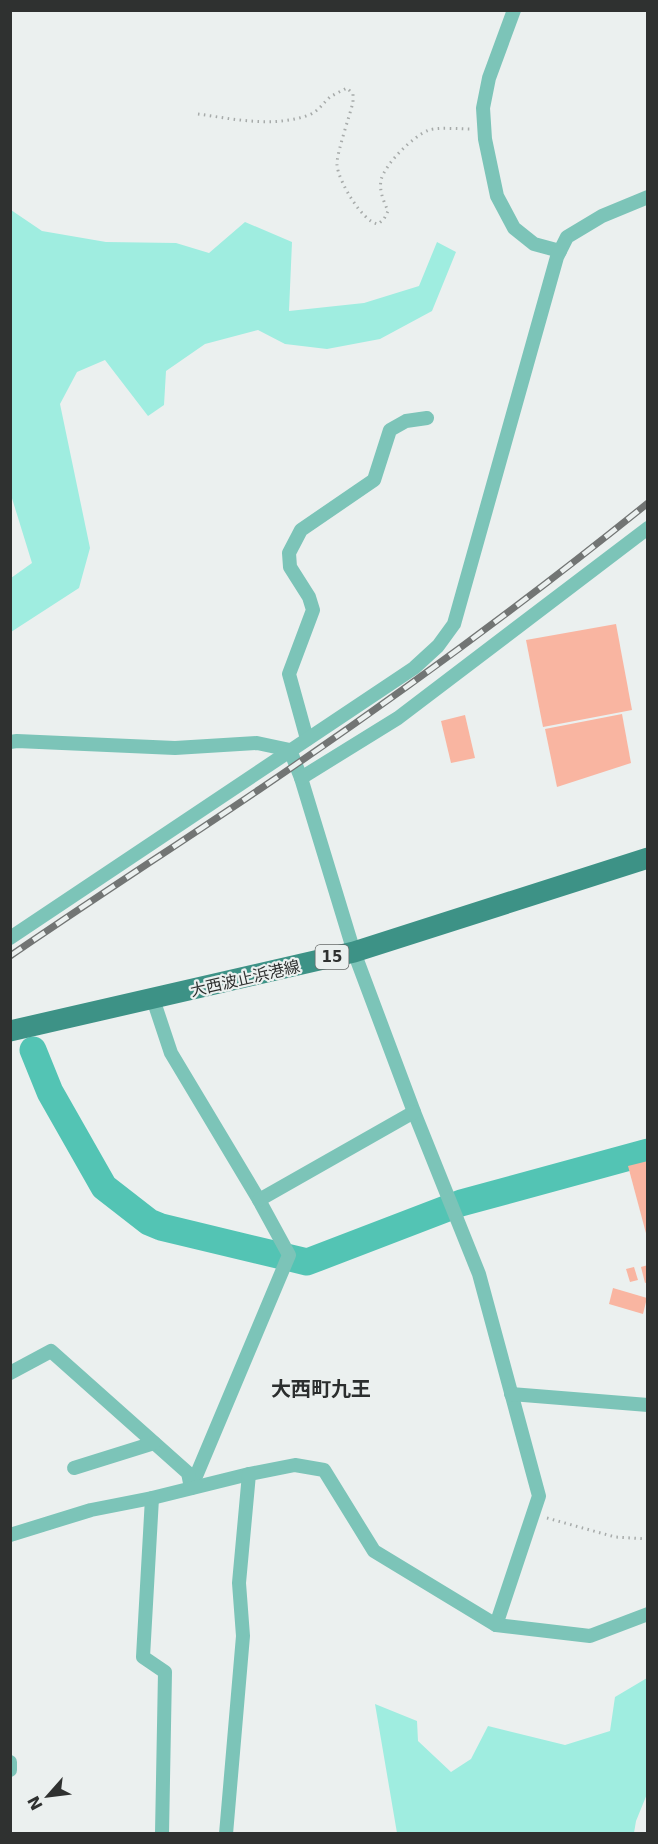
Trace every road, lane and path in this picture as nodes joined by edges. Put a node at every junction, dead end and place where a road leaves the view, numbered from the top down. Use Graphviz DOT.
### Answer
graph roads {
  1 [pos="514,10"];
  2 [pos="198,114"];
  3 [pos="485,129"];
  4 [pos="648,197"];
  5 [pos="560,251"];
  6 [pos="426,418"];
  7 [pos="648,528"];
  8 [pos="307,739"];
  9 [pos="10,742"];
  10 [pos="290,750"];
  11 [pos="301,778"];
  12 [pos="648,858"];
  13 [pos="10,938"];
  14 [pos="354,952"];
  15 [pos="153,999"];
  16 [pos="10,1031"];
  17 [pos="414,1112"];
  18 [pos="259,1200"];
  19 [pos="10,1373"];
  20 [pos="511,1394"];
  21 [pos="648,1405"];
  22 [pos="154,1443"];
  23 [pos="74,1468"];
  24 [pos="249,1474"];
  25 [pos="191,1488"];
  26 [pos="152,1498"];
  27 [pos="532,1514"];
  28 [pos="10,1535"];
  29 [pos="648,1539"];
  30 [pos="648,1614"];
  31 [pos="496,1625"];
  32 [pos="10,1762"];
  33 [pos="10,1770"];
  34 [pos="162,1833"];
  35 [pos="226,1833"];
  1 -- 3 [label="street"];
  2 -- 3 [label="path"];
  3 -- 5 [label="street"];
  4 -- 5 [label="street"];
  5 -- 8 [label="street"];
  6 -- 8 [label="street"];
  7 -- 11 [label="street"];
  8 -- 10 [label="street"];
  9 -- 10 [label="street"];
  10 -- 11 [label="street"];
  10 -- 13 [label="street"];
  11 -- 14 [label="street"];
  12 -- 14 [label="main road, 大西波止浜港線 / 15"];
  14 -- 15 [label="main road, 大西波止浜港線 / 15"];
  14 -- 17 [label="street"];
  15 -- 16 [label="main road, 大西波止浜港線 / 15"];
  15 -- 18 [label="street"];
  17 -- 18 [label="street"];
  17 -- 20 [label="street"];
  18 -- 25 [label="street"];
  19 -- 22 [label="street"];
  20 -- 21 [label="street"];
  20 -- 27 [label="street"];
  22 -- 23 [label="street"];
  22 -- 25 [label="street"];
  24 -- 25 [label="street"];
  24 -- 31 [label="street"];
  24 -- 35 [label="street"];
  25 -- 26 [label="street"];
  26 -- 28 [label="street"];
  26 -- 34 [label="street"];
  27 -- 29 [label="path"];
  27 -- 31 [label="street"];
  30 -- 31 [label="street"];
  32 -- 33 [label="street"];
}
